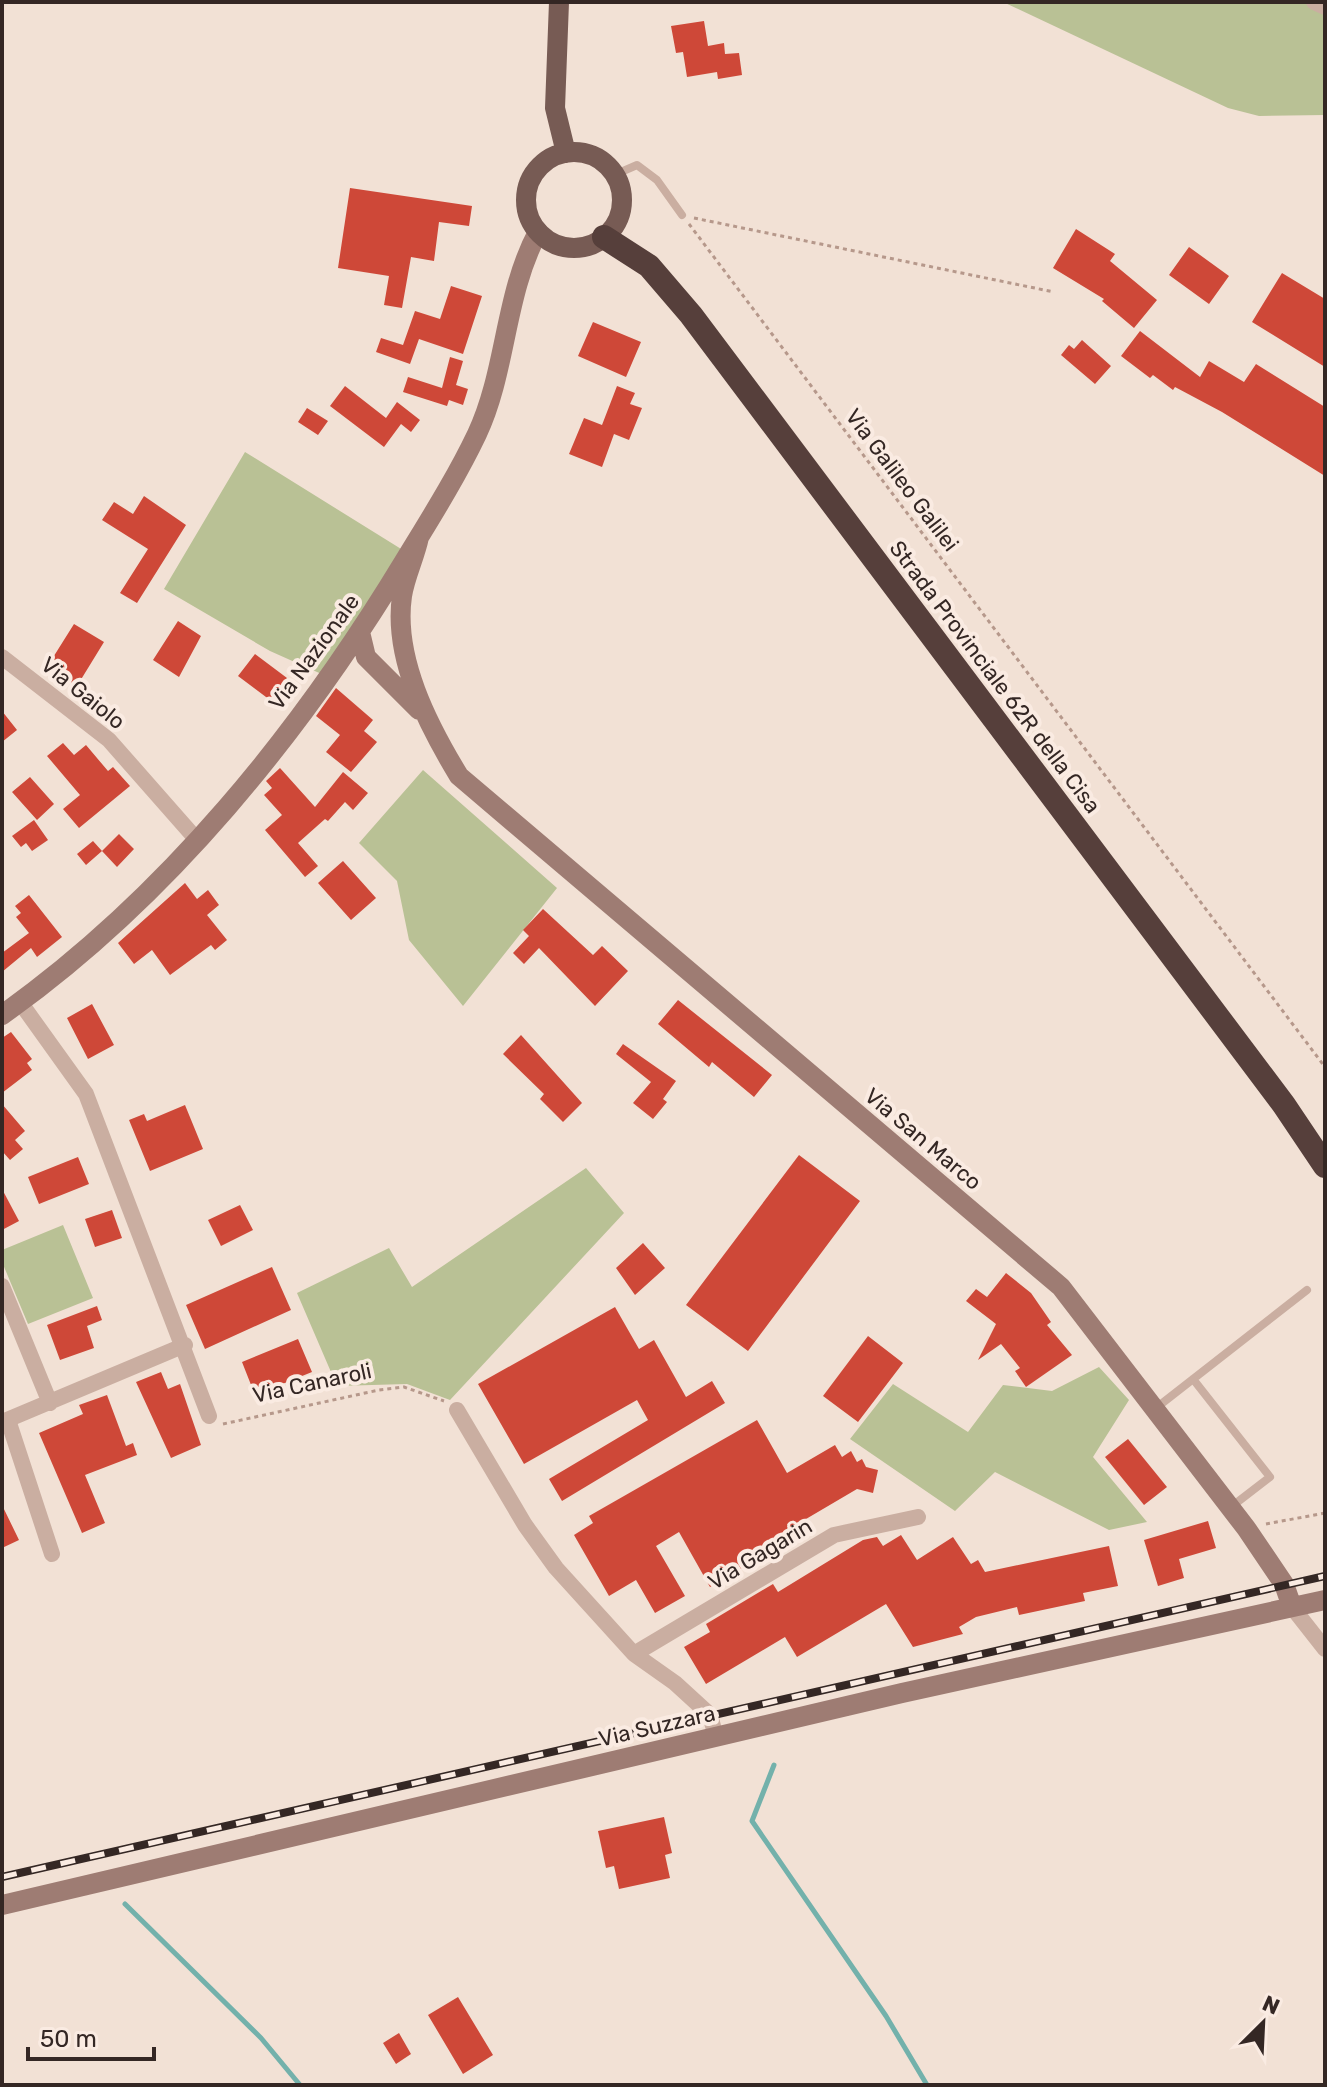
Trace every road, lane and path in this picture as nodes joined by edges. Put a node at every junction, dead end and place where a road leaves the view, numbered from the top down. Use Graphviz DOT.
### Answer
graph roads {
  1 [pos="559,2"];
  2 [pos="1314,2"];
  3 [pos="1325,7"];
  4 [pos="566,153"];
  5 [pos="614,175"];
  6 [pos="682,215"];
  7 [pos="538,232"];
  8 [pos="604,237"];
  9 [pos="1054,292"];
  10 [pos="419,537"];
  11 [pos="363,627"];
  12 [pos="406,654"];
  13 [pos="2,657"];
  14 [pos="388,676"];
  15 [pos="329,677"];
  16 [pos="430,723"];
  17 [pos="197,840"];
  18 [pos="20,1002"];
  19 [pos="2,1015"];
  20 [pos="1325,1067"];
  21 [pos="1325,1166"];
  22 [pos="2,1286"];
  23 [pos="1307,1290"];
  24 [pos="9,1323"];
  25 [pos="185,1345"];
  26 [pos="1193,1379"];
  27 [pos="50,1403"];
  28 [pos="1155,1409"];
  29 [pos="457,1410"];
  30 [pos="209,1416"];
  31 [pos="5,1421"];
  32 [pos="1231,1507"];
  33 [pos="1325,1513"];
  34 [pos="918,1517"];
  35 [pos="1246,1528"];
  36 [pos="52,1554"];
  37 [pos="1325,1600"];
  38 [pos="1292,1607"];
  39 [pos="1325,1649"];
  40 [pos="634,1654"];
  41 [pos="716,1737"];
  42 [pos="2,1905"];
  1 -- 4 [label="main road"];
  2 -- 3 [label="street"];
  4 -- 5 [label="main road"];
  4 -- 7 [label="main road"];
  5 -- 6 [label="lane"];
  5 -- 8 [label="main road"];
  6 -- 9 [label="path"];
  6 -- 20 [label="path, Via Galileo Galilei"];
  7 -- 8 [label="main road"];
  7 -- 10 [label="street, Via Nazionale"];
  8 -- 21 [label="highway, Strada Provinciale 62R della Cisa"];
  10 -- 11 [label="street, Via Nazionale"];
  10 -- 12 [label="street, Via San Marco"];
  11 -- 12 [label="street, Via San Marco"];
  11 -- 14 [label="street, Via San Marco"];
  11 -- 15 [label="street, Via Nazionale"];
  12 -- 16 [label="street, Via San Marco"];
  13 -- 17 [label="street, Via Gaiolo"];
  14 -- 15 [label="street"];
  14 -- 16 [label="street, Via San Marco"];
  15 -- 17 [label="street, Via Nazionale"];
  16 -- 28 [label="street, Via San Marco"];
  17 -- 18 [label="street, Via Nazionale"];
  18 -- 19 [label="street, Via Nazionale"];
  18 -- 25 [label="street"];
  22 -- 24 [label="street"];
  23 -- 26 [label="lane"];
  24 -- 27 [label="street"];
  25 -- 27 [label="street"];
  25 -- 30 [label="street"];
  26 -- 28 [label="lane"];
  26 -- 32 [label="lane"];
  27 -- 31 [label="street"];
  28 -- 32 [label="street, Via San Marco"];
  29 -- 30 [label="path, Via Canaroli"];
  29 -- 40 [label="street"];
  31 -- 36 [label="street"];
  32 -- 35 [label="street, Via San Marco"];
  33 -- 35 [label="path"];
  34 -- 40 [label="street, Via Gagarin"];
  35 -- 38 [label="street, Via San Marco"];
  37 -- 38 [label="street, Via Suzzara"];
  38 -- 39 [label="street, Via San Marco"];
  38 -- 41 [label="street, Via Suzzara"];
  40 -- 41 [label="street"];
  41 -- 42 [label="street, Via Suzzara"];
}
